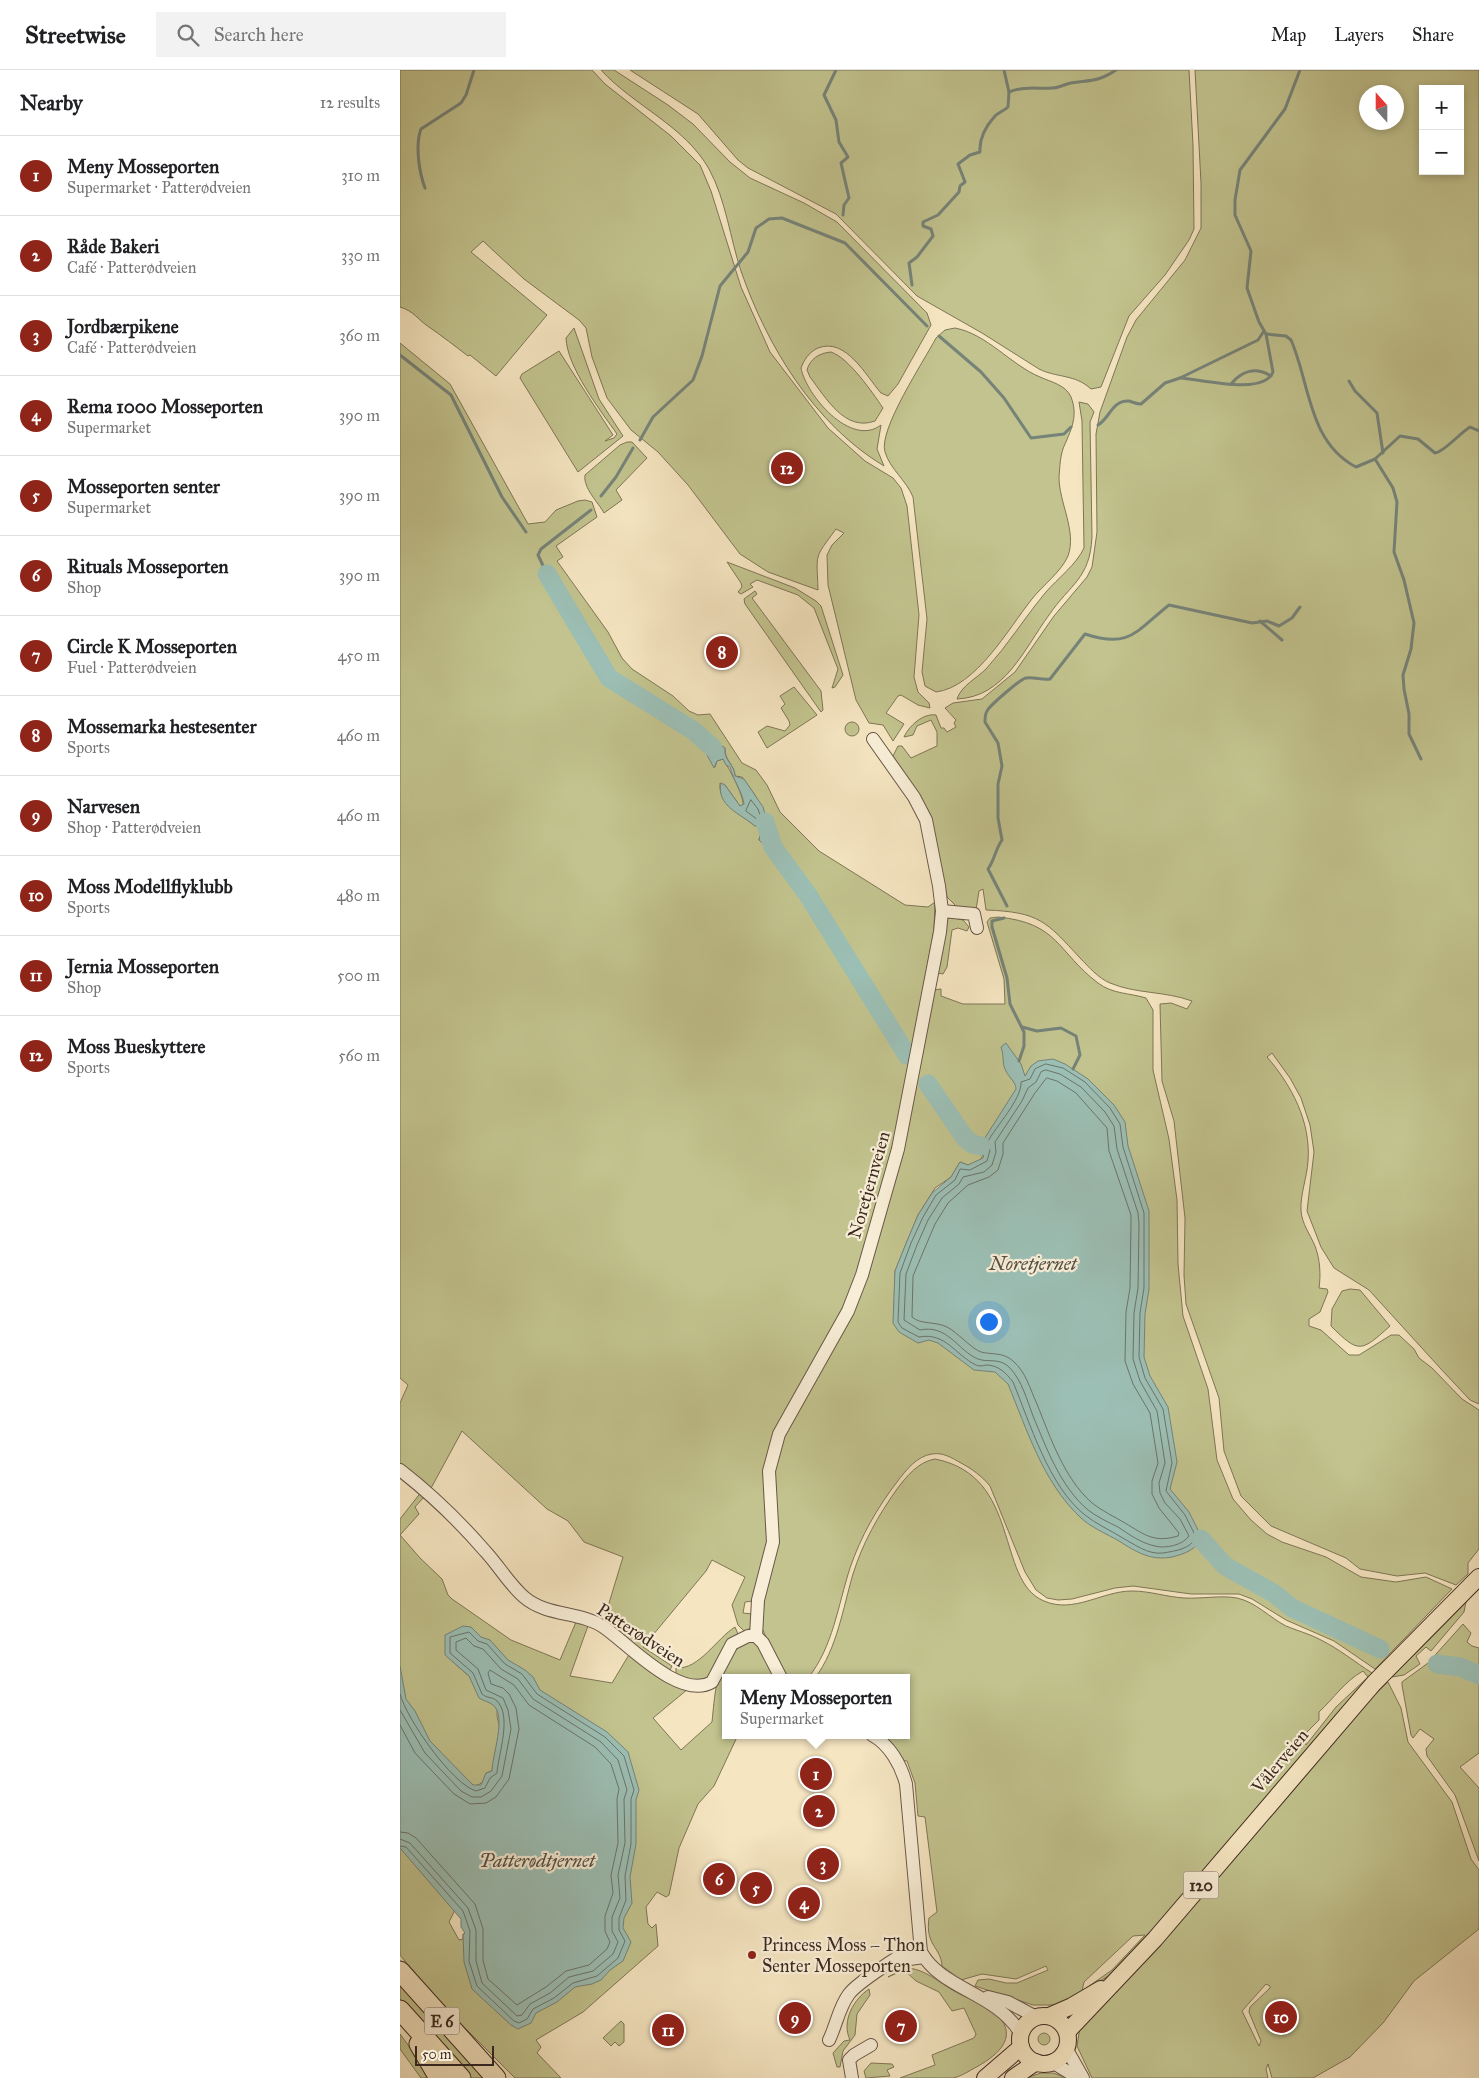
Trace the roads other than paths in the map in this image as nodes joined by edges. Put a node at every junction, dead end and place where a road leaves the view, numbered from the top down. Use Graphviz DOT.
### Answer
graph roads {
  1 [pos="873,739"];
  2 [pos="942,911"];
  3 [pos="977,928"];
  4 [pos="400,1470"];
  5 [pos="1479,1577"];
  6 [pos="756,1636"];
  7 [pos="779,1674"];
  8 [pos="877,1739"];
  9 [pos="922,1952"];
  10 [pos="400,1971"];
  11 [pos="1117,1978"];
  12 [pos="979,1995"];
  13 [pos="400,2012"];
  14 [pos="1042,2017"];
  15 [pos="1067,2032"];
  16 [pos="829,2040"];
  17 [pos="1021,2040"];
  18 [pos="871,2045"];
  19 [pos="1066,2048"];
  20 [pos="1044,2062"];
  21 [pos="439,2078"];
  22 [pos="461,2078"];
  23 [pos="496,2078"];
  24 [pos="852,2078"];
  25 [pos="985,2078"];
  26 [pos="1012,2078"];
  27 [pos="1078,2078"];
  28 [pos="1083,2078"];
  1 -- 2 [label="street, Noretjernveien"];
  2 -- 3 [label="street"];
  2 -- 6 [label="street, Noretjernveien"];
  4 -- 6 [label="street, Patterødveien"];
  5 -- 11 [label="main road, Vålerveien / 120"];
  6 -- 7 [label="street"];
  8 -- 9 [label="street"];
  9 -- 12 [label="street"];
  9 -- 16 [label="street"];
  10 -- 23 [label="highway, E 6"];
  11 -- 14 [label="main road, Vålerveien / 120"];
  11 -- 15 [label="main road, Vålerveien / 120"];
  12 -- 14 [label="street"];
  12 -- 17 [label="street"];
  13 -- 21 [label="highway, E 6"];
  13 -- 22 [label="highway, E 6"];
  14 -- 15 [label="main road"];
  14 -- 17 [label="main road, 120"];
  15 -- 19 [label="main road"];
  17 -- 20 [label="main road"];
  17 -- 25 [label="main road, 120"];
  18 -- 24 [label="street"];
  19 -- 20 [label="main road"];
  19 -- 28 [label="street"];
  20 -- 26 [label="main road"];
  20 -- 27 [label="street"];
}
